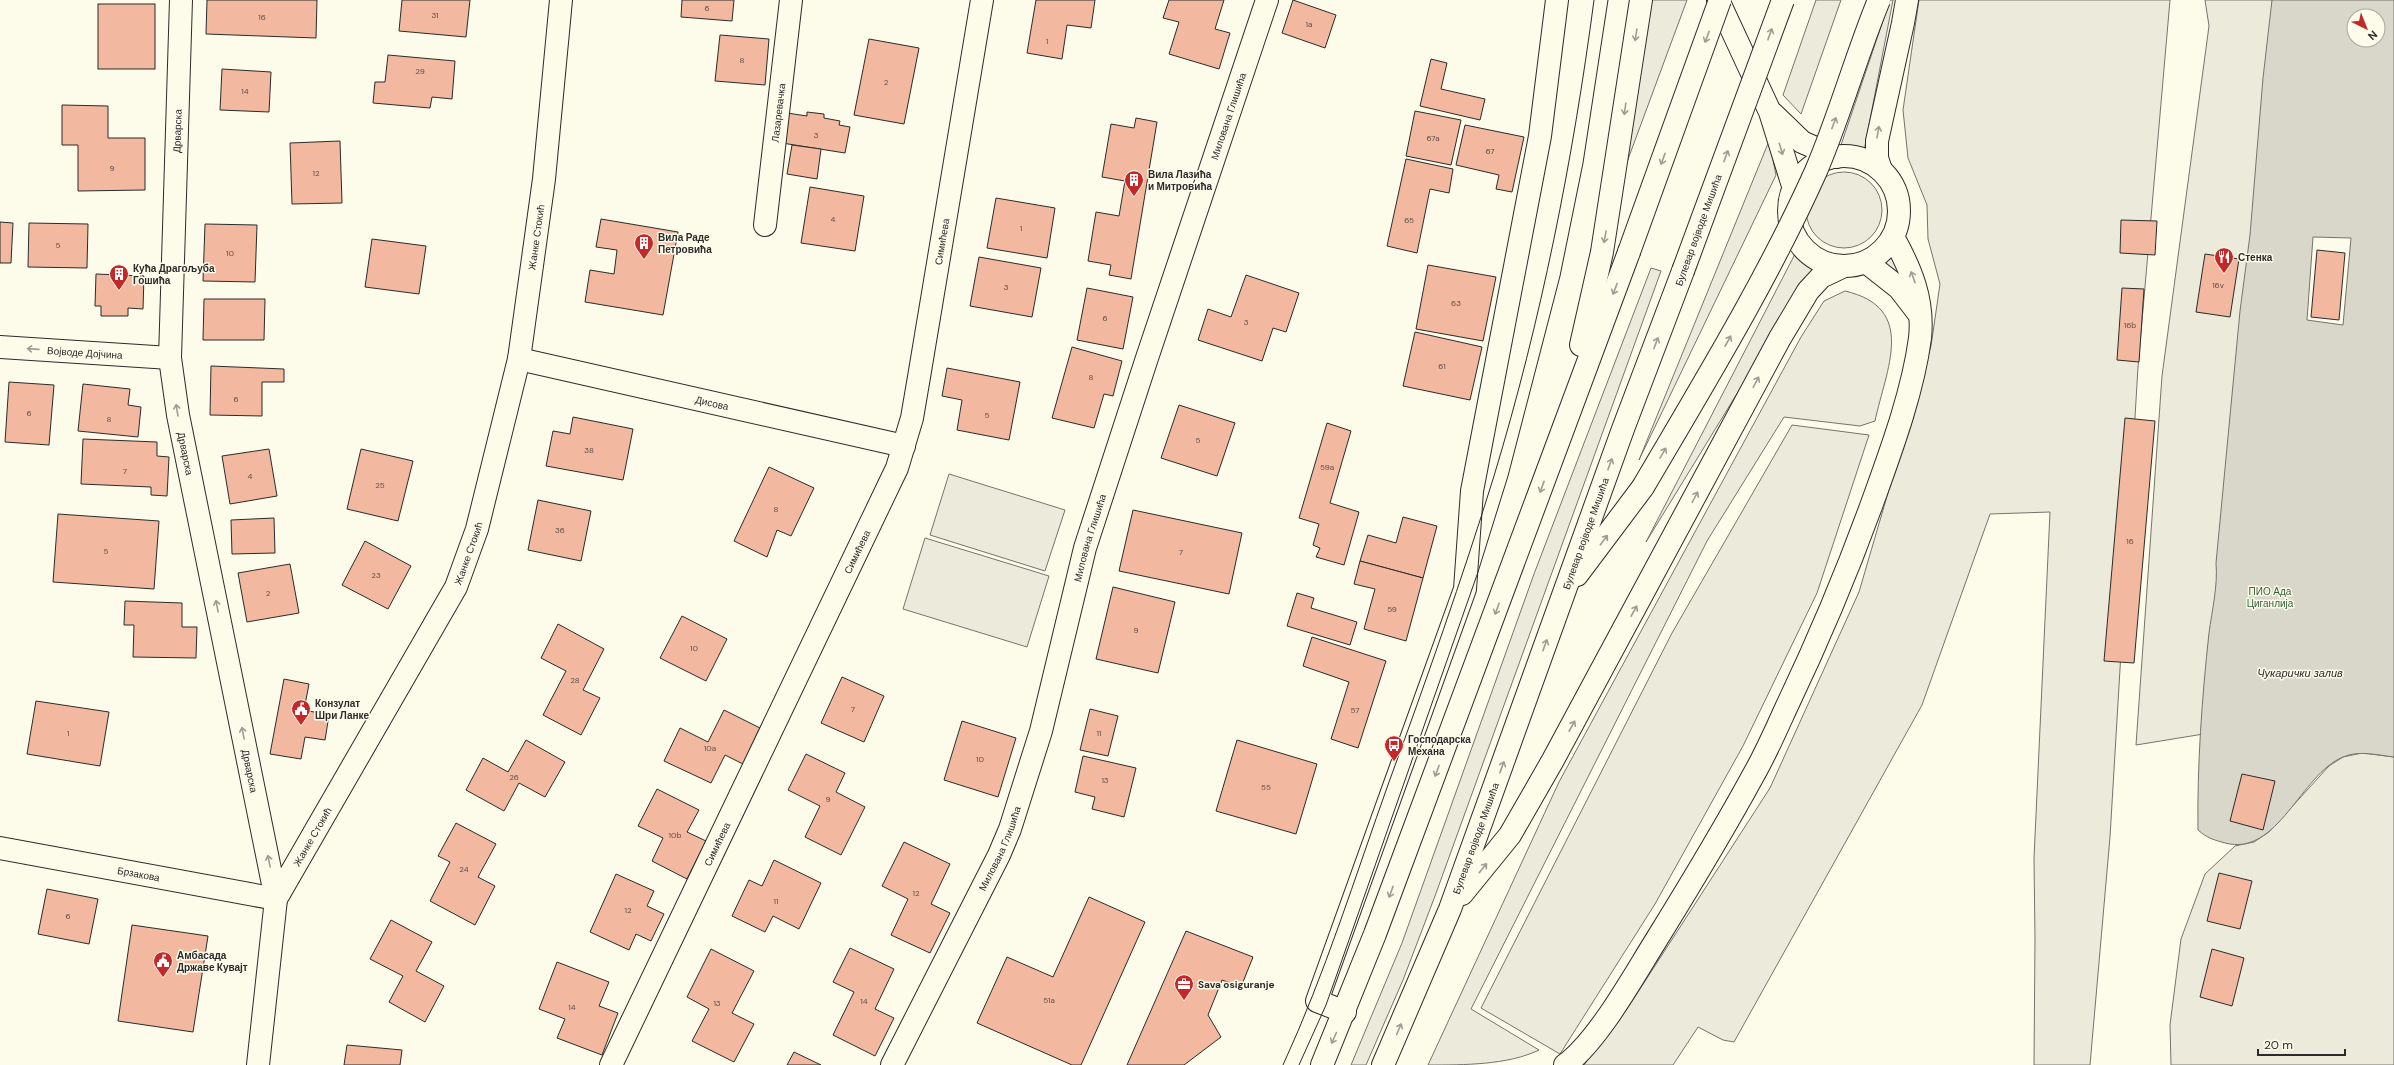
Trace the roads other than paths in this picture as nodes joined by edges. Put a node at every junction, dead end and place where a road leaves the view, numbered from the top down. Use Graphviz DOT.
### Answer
graph roads {
  1 [pos="181,0"];
  2 [pos="561,0"];
  3 [pos="791,0"];
  4 [pos="982,0"];
  5 [pos="1267,0"];
  6 [pos="1557,0"];
  7 [pos="1641,0"];
  8 [pos="1719,0"];
  9 [pos="1783,0"];
  10 [pos="1879,0"];
  11 [pos="1906,0"];
  12 [pos="1770,112"];
  13 [pos="1836,157"];
  14 [pos="1881,170"];
  15 [pos="1794,189"];
  16 [pos="765,225"];
  17 [pos="1893,237"];
  18 [pos="1866,262"];
  19 [pos="1842,267"];
  20 [pos="1920,315"];
  21 [pos="0,347"];
  22 [pos="170,358"];
  23 [pos="519,359"];
  24 [pos="904,446"];
  25 [pos="1555,451"];
  26 [pos="1564,593"];
  27 [pos="0,848"];
  28 [pos="276,899"];
  29 [pos="1450,909"];
  30 [pos="1345,1012"];
  31 [pos="258,1065"];
  32 [pos="611,1065"];
  33 [pos="892,1065"];
  34 [pos="1322,1065"];
  35 [pos="1383,1065"];
  36 [pos="1565,1065"];
  1 -- 22 [label="street, Дрварска"];
  2 -- 23 [label="street, Жанке Стокић"];
  3 -- 16 [label="street, Лазаревачка"];
  4 -- 24 [label="street, Симићева"];
  5 -- 33 [label="street, Милована Глишића"];
  6 -- 30 [label="street"];
  7 -- 25 [label="street, one-way"];
  8 -- 12 [label="street"];
  8 -- 25 [label="street, one-way, bridge"];
  26 -- 9 [label="street, Булевар војводе Мишића, one-way, bridge"];
  26 -- 10 [label="street, one-way, bridge"];
  14 -- 11 [label="street, one-way"];
  12 -- 13 [label="street"];
  12 -- 15 [label="street, one-way"];
  13 -- 14 [label="street"];
  13 -- 15 [label="street"];
  14 -- 17 [label="street"];
  15 -- 19 [label="street"];
  17 -- 18 [label="street"];
  20 -- 17 [label="street, one-way"];
  18 -- 19 [label="street"];
  18 -- 20 [label="street"];
  29 -- 19 [label="street, one-way"];
  20 -- 36 [label="street"];
  22 -- 21 [label="street, Војводе Дојчина, one-way"];
  28 -- 22 [label="street, Дрварска, one-way"];
  23 -- 24 [label="street, Дисова"];
  23 -- 28 [label="street, Жанке Стокић"];
  24 -- 32 [label="street, Симићева"];
  25 -- 30 [label="street, one-way"];
  29 -- 26 [label="street, Булевар војводе Мишића, one-way"];
  27 -- 28 [label="street, Брзакова"];
  28 -- 31 [label="street, Жанке Стокић"];
  35 -- 29 [label="street, Булевар војводе Мишића, one-way"];
  30 -- 34 [label="street, one-way"];
}
